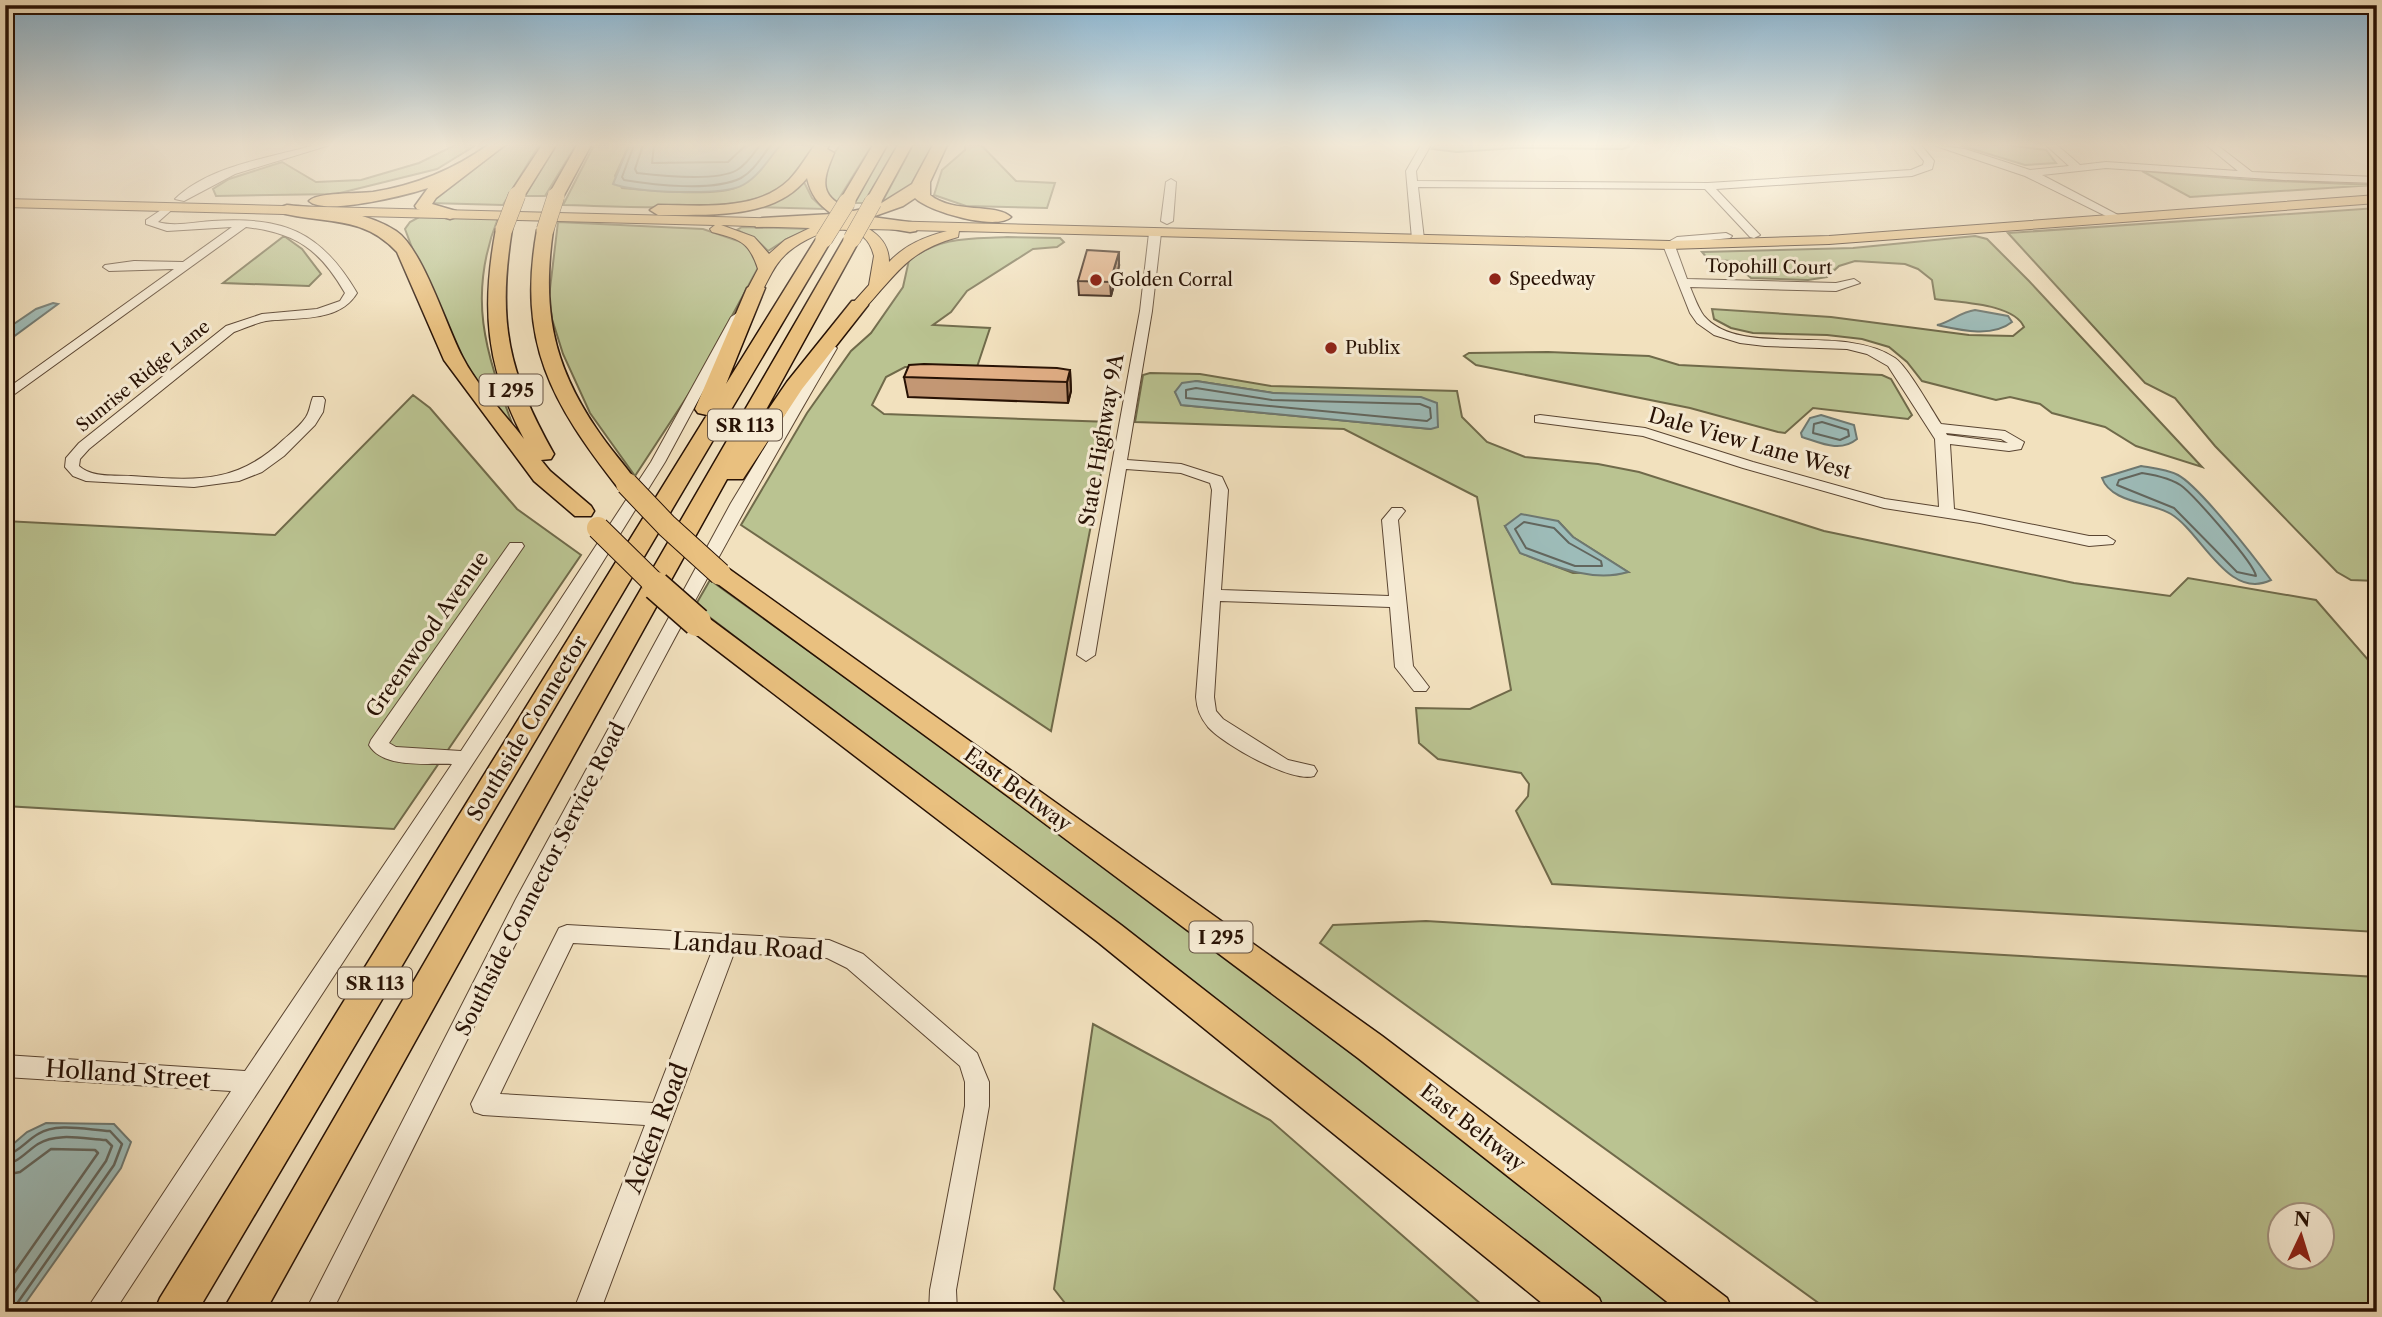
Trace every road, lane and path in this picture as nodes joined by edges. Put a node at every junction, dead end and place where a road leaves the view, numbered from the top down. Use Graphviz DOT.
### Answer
graph roads {
  1 [pos="170,206"];
  2 [pos="295,206"];
  3 [pos="328,206"];
  4 [pos="426,206"];
  5 [pos="513,206"];
  6 [pos="553,206"];
  7 [pos="734,206"];
  8 [pos="832,206"];
  9 [pos="855,206"];
  10 [pos="859,206"];
  11 [pos="884,206"];
  12 [pos="937,206"];
  13 [pos="1168,206"];
  14 [pos="1414,206"];
  15 [pos="1727,206"];
  16 [pos="2097,206"];
  17 [pos="2188,206"];
  18 [pos="2234,206"];
  19 [pos="425,210"];
  20 [pos="450,210"];
  21 [pos="795,212"];
  22 [pos="2108,213"];
  23 [pos="663,215"];
  24 [pos="849,220"];
  25 [pos="1167,221"];
  26 [pos="245,223"];
  27 [pos="762,223"];
  28 [pos="1007,223"];
  29 [pos="1284,224"];
  30 [pos="910,227"];
  31 [pos="1155,233"];
  32 [pos="1418,234"];
  33 [pos="1754,235"];
  34 [pos="1726,236"];
  35 [pos="1669,245"];
  36 [pos="405,250"];
  37 [pos="185,266"];
  38 [pos="109,267"];
  39 [pos="765,267"];
  40 [pos="1684,283"];
  41 [pos="1854,283"];
  42 [pos="756,288"];
  43 [pos="866,297"];
  44 [pos="5,397"];
  45 [pos="318,400"];
  46 [pos="1540,419"];
  47 [pos="1118,464"];
  48 [pos="685,466"];
  49 [pos="626,484"];
  50 [pos="1397,511"];
  51 [pos="1947,512"];
  52 [pos="590,520"];
  53 [pos="2107,541"];
  54 [pos="516,546"];
  55 [pos="719,574"];
  56 [pos="1213,595"];
  57 [pos="1397,602"];
  58 [pos="640,611"];
  59 [pos="697,622"];
  60 [pos="1086,655"];
  61 [pos="1420,687"];
  62 [pos="467,758"];
  63 [pos="1307,771"];
  64 [pos="726,944"];
  65 [pos="5,1066"];
  66 [pos="251,1082"];
  67 [pos="661,1115"];
  68 [pos="97,1312"];
  69 [pos="174,1312"];
  70 [pos="243,1312"];
  71 [pos="318,1312"];
  72 [pos="586,1312"];
  73 [pos="943,1312"];
  74 [pos="1585,1312"];
  75 [pos="1713,1312"];
  1 -- 26 [label="street, Sunrise Ridge Lane"];
  2 -- 36 [label="highway"];
  3 -- 19 [label="main road"];
  4 -- 19 [label="highway"];
  5 -- 52 [label="highway, I 295, bridge"];
  6 -- 49 [label="highway, East Beltway / I 295, bridge"];
  7 -- 23 [label="highway"];
  8 -- 24 [label="highway"];
  9 -- 24 [label="highway, Southside Connector / SR 113"];
  10 -- 24 [label="highway, Southside Connector / SR 113"];
  11 -- 24 [label="highway"];
  12 -- 28 [label="highway"];
  13 -- 25 [label="street"];
  14 -- 32 [label="street"];
  15 -- 33 [label="street"];
  16 -- 22 [label="street"];
  17 -- 22 [label="main road"];
  18 -- 22 [label="main road"];
  19 -- 20 [label="highway"];
  19 -- 36 [label="highway"];
  20 -- 23 [label="main road"];
  21 -- 23 [label="main road"];
  21 -- 24 [label="main road"];
  22 -- 33 [label="main road"];
  22 -- 35 [label="main road"];
  23 -- 27 [label="main road"];
  23 -- 39 [label="main road"];
  24 -- 27 [label="highway"];
  24 -- 28 [label="main road"];
  24 -- 30 [label="highway"];
  24 -- 39 [label="main road"];
  24 -- 43 [label="main road"];
  24 -- 48 [label="highway, Southside Connector / SR 113"];
  24 -- 58 [label="highway, Southside Connector / SR 113"];
  25 -- 28 [label="main road"];
  25 -- 29 [label="main road"];
  25 -- 30 [label="main road"];
  26 -- 37 [label="street"];
  26 -- 45 [label="street, Sunrise Ridge Lane"];
  28 -- 30 [label="main road"];
  28 -- 31 [label="main road"];
  28 -- 43 [label="main road"];
  29 -- 31 [label="main road"];
  29 -- 32 [label="main road"];
  31 -- 32 [label="main road"];
  31 -- 47 [label="street, State Highway 9A"];
  32 -- 34 [label="main road"];
  32 -- 35 [label="main road"];
  33 -- 34 [label="main road"];
  34 -- 35 [label="street"];
  35 -- 40 [label="street"];
  36 -- 52 [label="highway"];
  37 -- 38 [label="street"];
  37 -- 44 [label="street"];
  39 -- 42 [label="main road"];
  40 -- 41 [label="street, Topohill Court"];
  40 -- 51 [label="street"];
  42 -- 48 [label="highway"];
  42 -- 62 [label="street, Southside Connector"];
  43 -- 58 [label="highway"];
  43 -- 71 [label="street, Southside Connector Service Road"];
  46 -- 51 [label="street, Dale View Lane West"];
  47 -- 56 [label="street"];
  47 -- 60 [label="street, State Highway 9A"];
  48 -- 69 [label="highway, Southside Connector / SR 113"];
  49 -- 55 [label="highway, East Beltway / I 295, bridge"];
  50 -- 57 [label="street"];
  51 -- 53 [label="street, Dale View Lane West"];
  52 -- 59 [label="highway, I 295, bridge"];
  54 -- 62 [label="street, Greenwood Avenue"];
  55 -- 75 [label="highway, East Beltway / I 295"];
  56 -- 57 [label="street"];
  56 -- 63 [label="street"];
  57 -- 61 [label="street"];
  58 -- 70 [label="highway, Southside Connector / SR 113"];
  59 -- 74 [label="highway, I 295"];
  62 -- 66 [label="street, Southside Connector"];
  64 -- 67 [label="street, Acken Road"];
  64 -- 67 [label="street, Landau Road"];
  64 -- 73 [label="street, Landau Road"];
  65 -- 66 [label="street, Holland Street"];
  66 -- 68 [label="street, Southside Connector"];
  67 -- 72 [label="street, Acken Road"];
}
